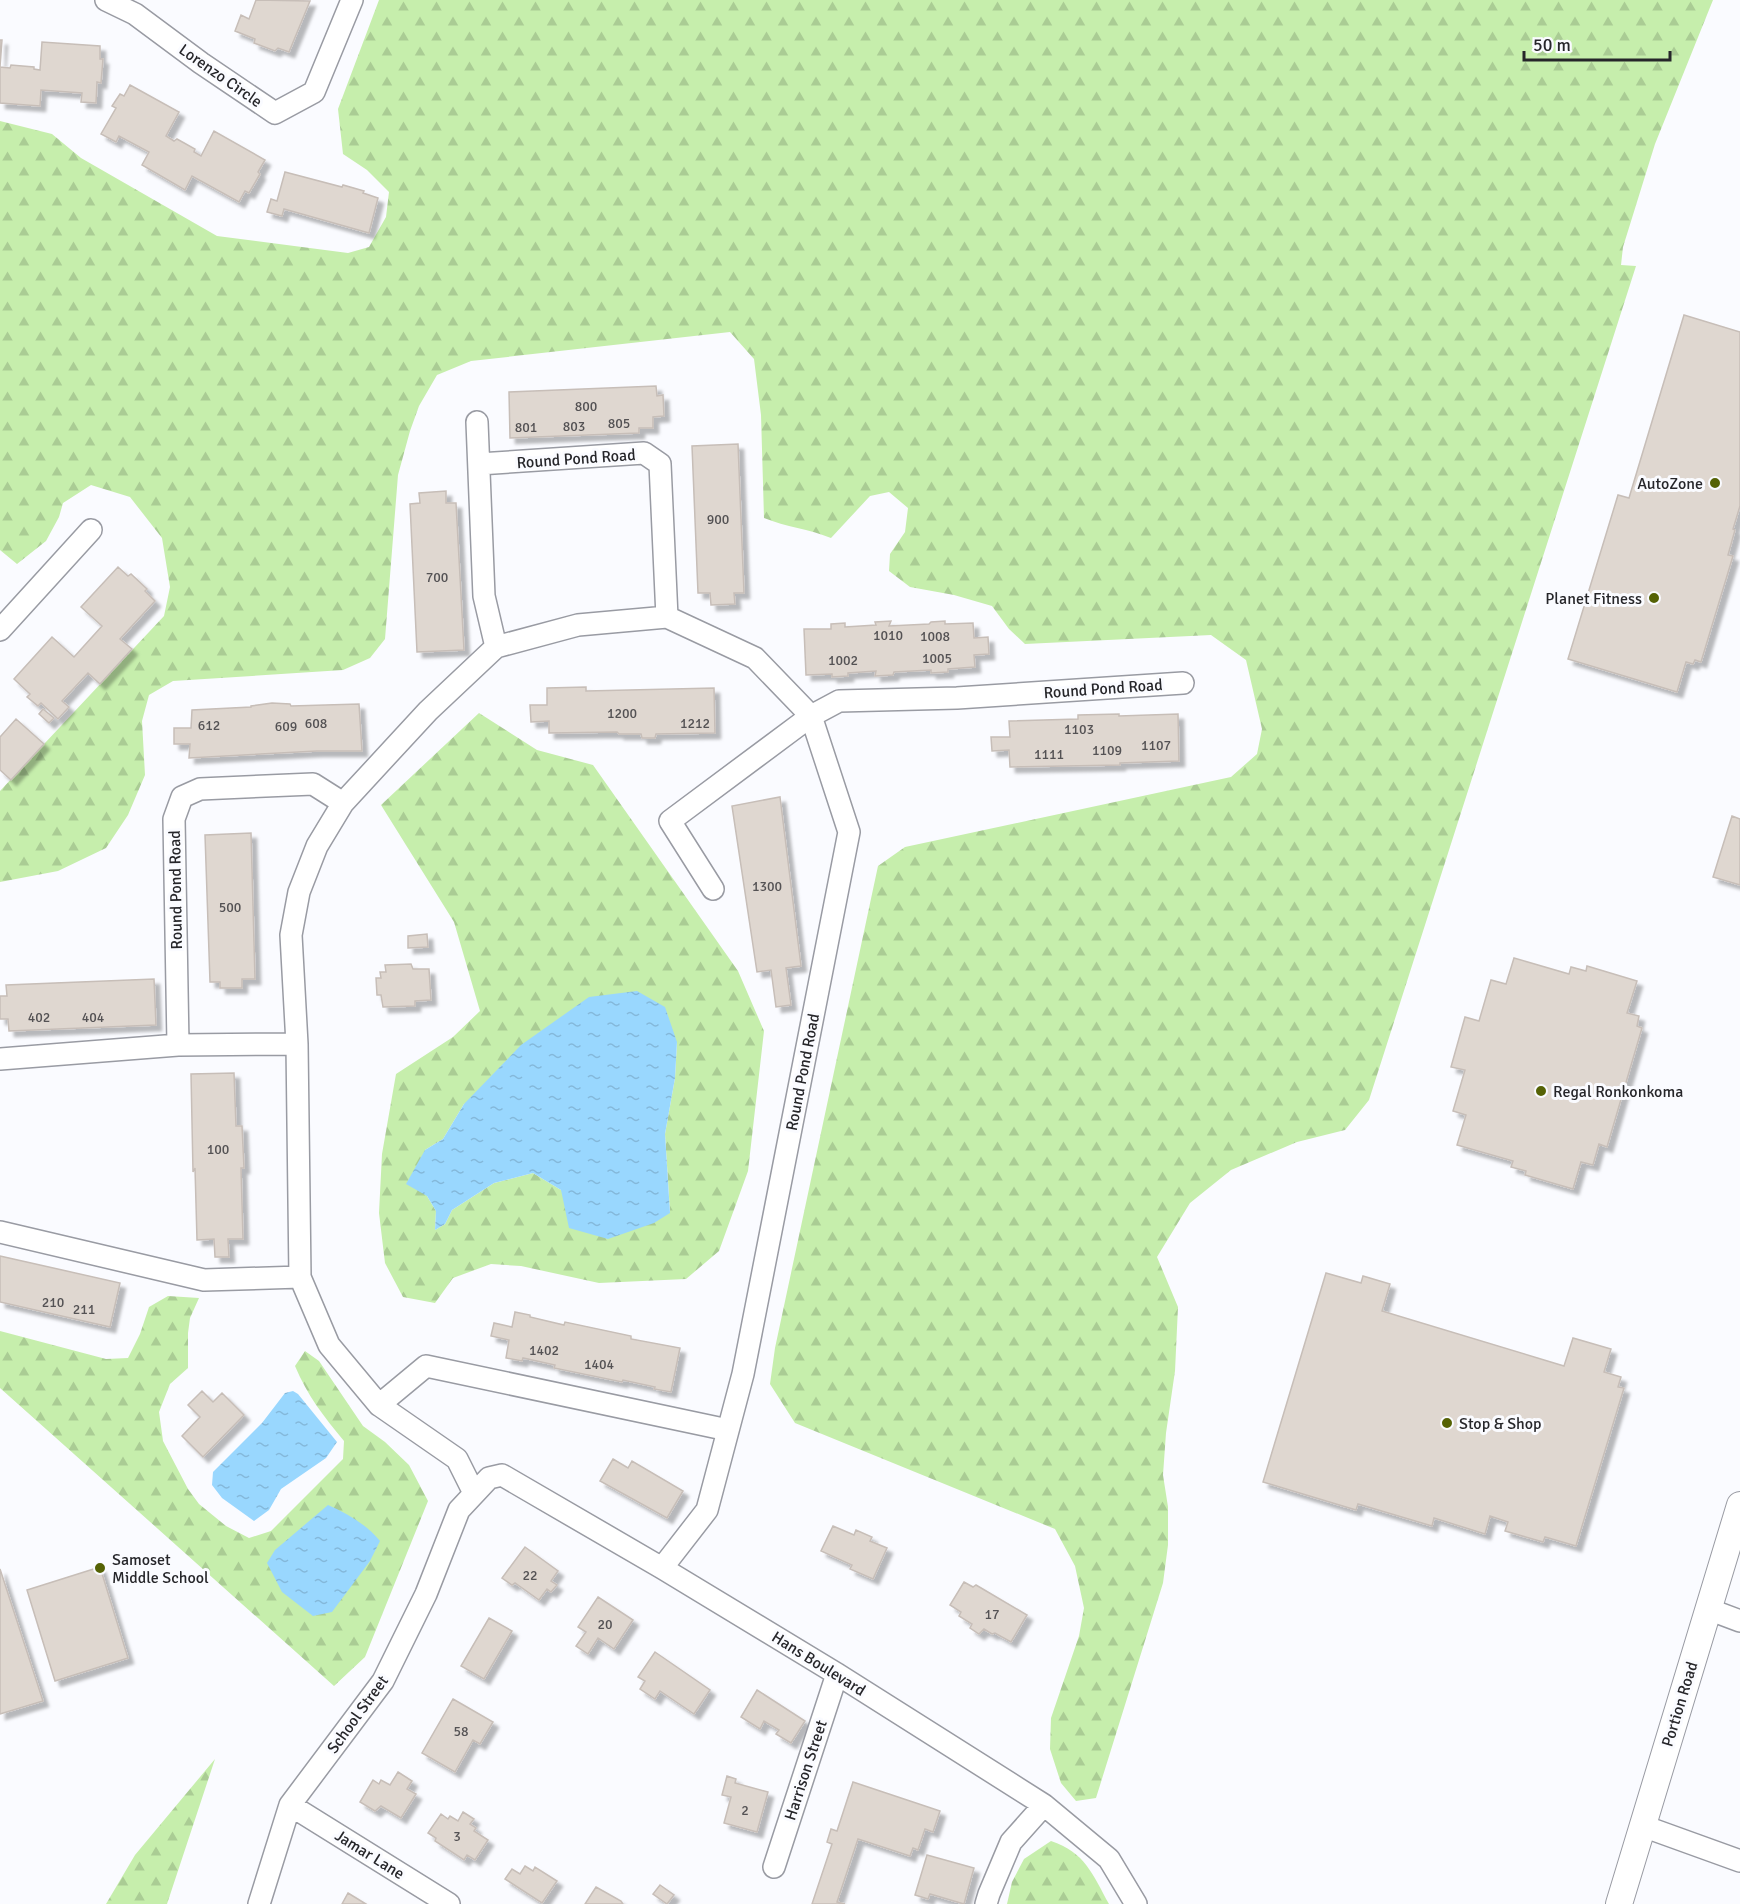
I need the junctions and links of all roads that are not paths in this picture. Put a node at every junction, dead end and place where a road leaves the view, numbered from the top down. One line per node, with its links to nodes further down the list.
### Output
1 (106, 0): 2 (street, Lorenzo Circle)
2 (352, 0)
3 (477, 422): 4 (street)
4 (479, 464): 6 (street, Round Pond Road); 8 (street)
5 (91, 530): 7 (street)
6 (667, 617): 8 (street); 10 (street, Round Pond Road)
7 (0, 630)
8 (496, 647): 11 (street)
9 (1183, 683): 10 (street, Round Pond Road)
10 (811, 716): 12 (street, Round Pond Road); 19 (street, Round Pond Road)
11 (343, 803): 13 (street); 14 (street, Round Pond Road)
12 (713, 889)
13 (297, 1044): 14 (street); 17 (street)
14 (178, 1045): 15 (street)
15 (0, 1059)
16 (0, 1232): 17 (street)
17 (300, 1277): 18 (street)
18 (379, 1405): 19 (street); 20 (street)
19 (728, 1430): 22 (street, Round Pond Road)
20 (474, 1493): 22 (street, Hans Boulevard); 26 (street, School Street)
21 (1740, 1505): 23 (main road, Portion Road)
22 (662, 1568): 25 (street, Hans Boulevard)
23 (1708, 1609): 24 (street); 28 (main road, Portion Road)
24 (1740, 1622)
25 (837, 1674): 27 (street, Hans Boulevard); 30 (street, Harrison Street)
26 (290, 1805): 31 (street, School Street); 32 (street, Jamar Lane)
27 (1044, 1805): 33 (street); 34 (street, Hans Boulevard)
28 (1643, 1826): 29 (street); 35 (main road, Portion Road)
29 (1740, 1861)
30 (774, 1867)
31 (259, 1904)
32 (449, 1904)
33 (986, 1904)
34 (1136, 1904)
35 (1619, 1904)

